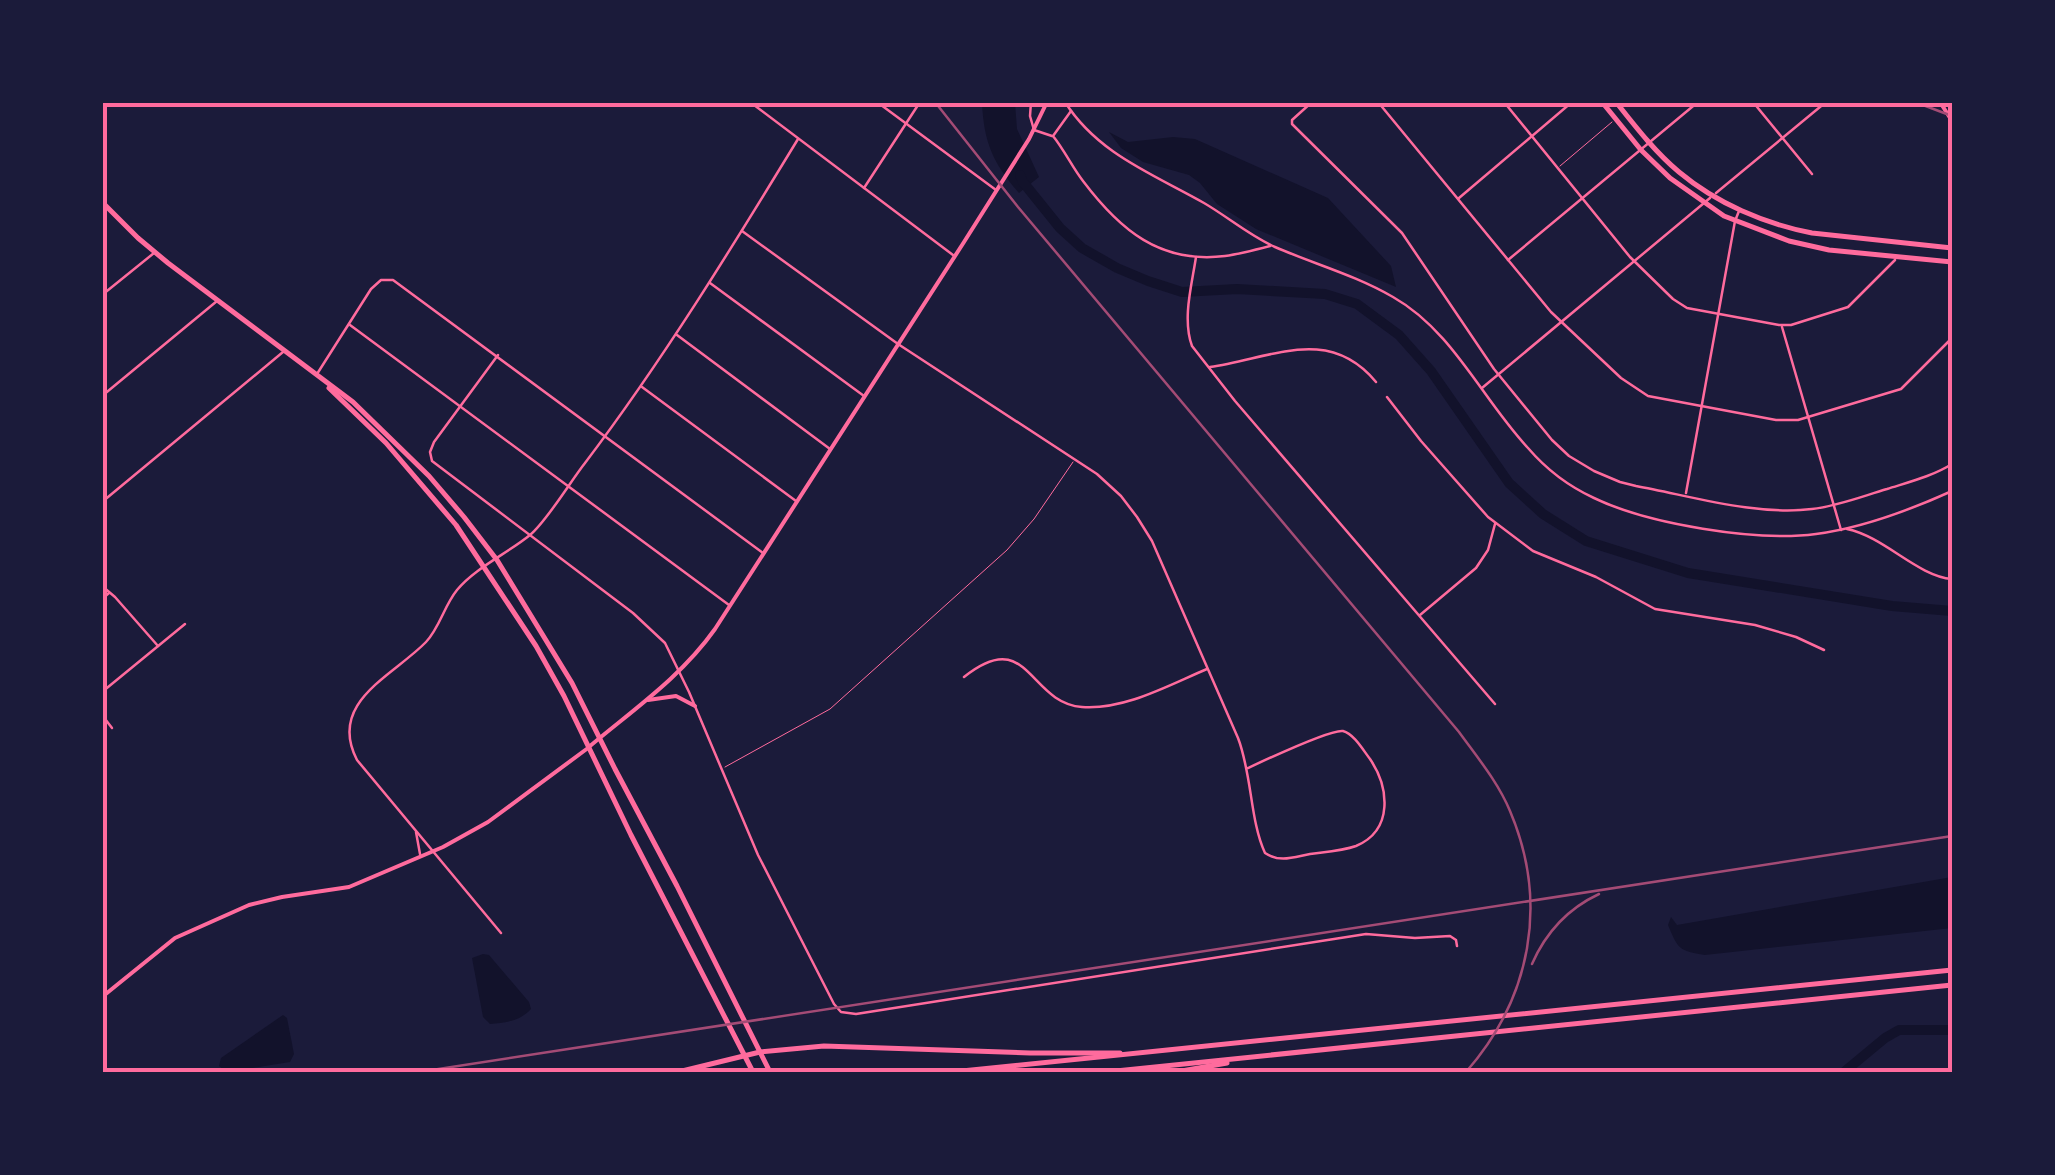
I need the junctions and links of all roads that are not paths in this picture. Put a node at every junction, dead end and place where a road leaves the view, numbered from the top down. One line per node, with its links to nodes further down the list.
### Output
1 (750, 102): 25 (street)
2 (877, 102): 20 (street)
3 (920, 102): 20 (street)
4 (1031, 102): 21 (street)
5 (1048, 102): 21 (main road)
6 (1065, 102): 17 (street)
7 (1312, 102): 62 (street)
8 (1378, 102): 33 (street)
9 (1504, 102): 23 (street)
10 (1572, 102): 23 (street)
11 (1602, 102): 19 (main road)
12 (1616, 102): 26 (main road)
13 (1698, 102): 26 (street)
14 (1752, 102): 24 (street)
15 (1826, 102): 24 (street)
16 (1942, 103): 18 (main road)
17 (1071, 111): 22 (street); 40 (street)
18 (1952, 117)
19 (1616, 119): 27 (main road); 28 (lane)
20 (906, 124): 30 (street); 31 (street)
21 (1034, 130): 22 (street); 31 (main road)
22 (1053, 136): 44 (street)
23 (1532, 137): 28 (street); 33 (street)
24 (1782, 138): 29 (street); 32 (street)
25 (798, 139): 30 (street); 39 (street)
26 (1650, 143): 27 (street); 32 (main road)
27 (1641, 150): 34 (street); 36 (main road)
28 (1557, 168): 34 (street)
29 (1812, 174)
30 (864, 188): 43 (street)
31 (996, 190): 43 (main road)
32 (1713, 196): 36 (street); 37 (main road)
33 (1457, 199): 46 (street)
34 (1582, 199): 46 (street); 47 (street)
35 (102, 202): 42 (main road)
36 (1704, 204): 38 (main road); 47 (street)
37 (1740, 210): 38 (street); 41 (main road)
38 (1735, 221): 45 (main road); 52 (street)
39 (742, 231): 49 (street); 58 (street)
40 (1272, 246): 44 (street); 66 (street)
41 (1952, 248)
42 (155, 252): 50 (street); 51 (main road)
43 (954, 256): 58 (main road)
44 (1196, 256): 61 (street)
45 (1898, 257): 48 (main road); 55 (street)
46 (1508, 260): 53 (street)
47 (1634, 261): 52 (street); 53 (street)
48 (1952, 262)
49 (709, 282): 56 (street); 68 (street)
50 (102, 296)
51 (218, 300): 59 (main road); 67 (street)
52 (1718, 314): 55 (street); 71 (street)
53 (1561, 322): 62 (street); 71 (street)
54 (349, 324): 60 (street); 63 (street); 70 (street)
55 (1782, 325): 72 (street)
56 (676, 334): 65 (street); 74 (street)
57 (1952, 338): 72 (street)
58 (898, 344): 68 (main road); 75 (street)
59 (285, 351): 63 (main road); 81 (street)
60 (498, 355): 70 (street); 73 (street)
61 (1208, 368): 64 (street); 94 (street)
62 (1498, 373): 66 (street); 79 (street)
63 (316, 376): 87 (main road); 88 (main road)
64 (1376, 382)
65 (641, 386): 73 (street); 80 (street)
66 (1480, 389): 84 (street)
67 (102, 396)
68 (864, 396): 74 (main road)
69 (1387, 396): 83 (street)
70 (461, 406): 77 (street); 85 (street)
71 (1702, 406): 72 (street); 79 (street)
72 (1808, 418): 82 (street)
73 (605, 436): 77 (street); 86 (street)
74 (830, 450): 80 (main road)
75 (1075, 459): 98 (street); 110 (lane)
76 (1952, 464): 82 (street)
77 (567, 486): 85 (street); 93 (street)
78 (1952, 492): 84 (street)
79 (1686, 495): 82 (street)
80 (797, 501): 86 (main road)
81 (102, 502)
82 (1834, 504): 84 (street)
83 (1496, 522): 94 (street); 97 (street)
84 (1843, 529): 89 (street)
85 (529, 536): 87 (street); 99 (street)
86 (764, 553): 93 (main road)
87 (496, 560): 88 (street); 107 (main road)
88 (486, 568): 108 (main road); 111 (street)
89 (1952, 579)
90 (102, 586): 91 (street)
91 (110, 592): 92 (street); 96 (street)
92 (102, 598)
93 (730, 606): 99 (main road)
94 (1418, 616): 103 (street)
95 (185, 624): 96 (street)
96 (158, 647): 101 (street)
97 (1824, 650)
98 (1208, 669): 100 (street); 109 (street)
99 (680, 672): 102 (main road); 104 (street)
100 (964, 677)
101 (102, 692)
102 (648, 700): 104 (main road); 107 (main road)
103 (1496, 704)
104 (695, 706): 110 (street)
105 (102, 715): 106 (street)
106 (112, 728)
107 (600, 738): 108 (main road); 119 (main road)
108 (588, 748): 112 (main road); 121 (main road)
109 (1248, 768): 109 (street)
110 (721, 770): 115 (street)
111 (416, 831): 112 (street); 113 (street)
112 (434, 852): 113 (main road); 114 (street)
113 (420, 857): 118 (main road)
114 (501, 933)
115 (1457, 946)
116 (1952, 970): 120 (main road)
117 (1952, 985): 122 (main road)
118 (103, 996)
119 (760, 1052): 120 (main road); 121 (main road); 125 (main road)
120 (1133, 1054): 126 (main road)
121 (744, 1056): 123 (main road); 124 (main road)
122 (1254, 1057): 127 (main road); 128 (main road)
123 (678, 1072)
124 (752, 1072)
125 (770, 1072)
126 (952, 1072)
127 (1106, 1072)
128 (1176, 1072)

